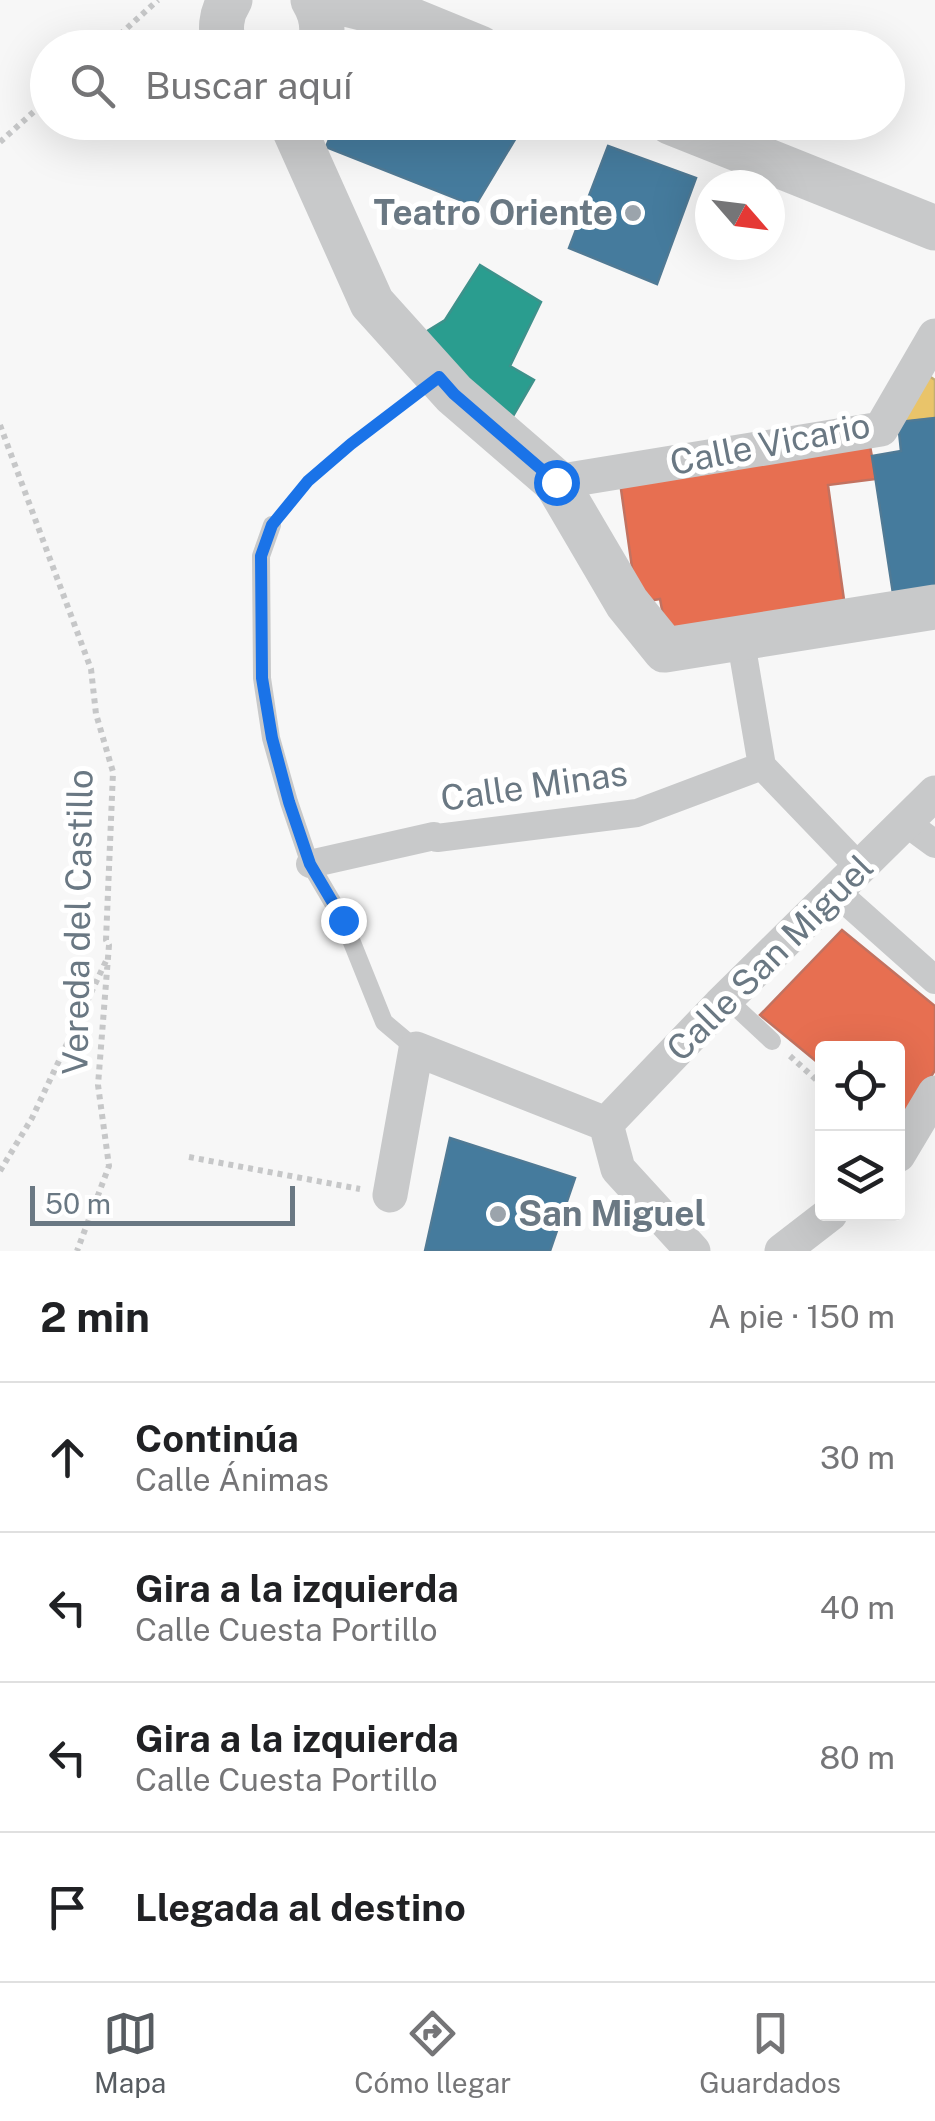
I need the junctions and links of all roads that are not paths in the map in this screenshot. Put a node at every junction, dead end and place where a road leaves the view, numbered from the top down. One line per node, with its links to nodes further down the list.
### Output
1 (230, 0): 5 (street)
2 (313, 0): 6 (street)
3 (329, 0): 4 (street)
4 (418, 11): 7 (street)
5 (221, 30)
6 (321, 30)
7 (450, 30)
8 (299, 140): 12 (street)
9 (715, 140): 10 (street)
10 (935, 228)
11 (935, 336): 12 (street, Calle Vicario)
12 (556, 482): 15 (street)
13 (272, 525): 20 (lane)
14 (935, 607): 15 (street)
15 (740, 636): 16 (street)
16 (762, 766): 20 (street, Calle Minas); 21 (street)
17 (935, 793): 18 (street, Calle San Miguel)
18 (905, 822): 19 (street); 21 (street, Calle San Miguel)
19 (935, 844)
20 (310, 864): 25 (lane)
21 (847, 879): 22 (street); 23 (street, Calle San Miguel)
22 (935, 980)
23 (727, 998): 24 (lane); 27 (street, Calle San Miguel)
24 (772, 1041)
25 (416, 1048): 27 (street); 29 (street)
26 (935, 1093): 28 (street)
27 (606, 1124): 31 (street)
28 (905, 1141)
29 (390, 1195)
30 (821, 1221): 32 (street)
31 (693, 1251)
32 (782, 1251)

